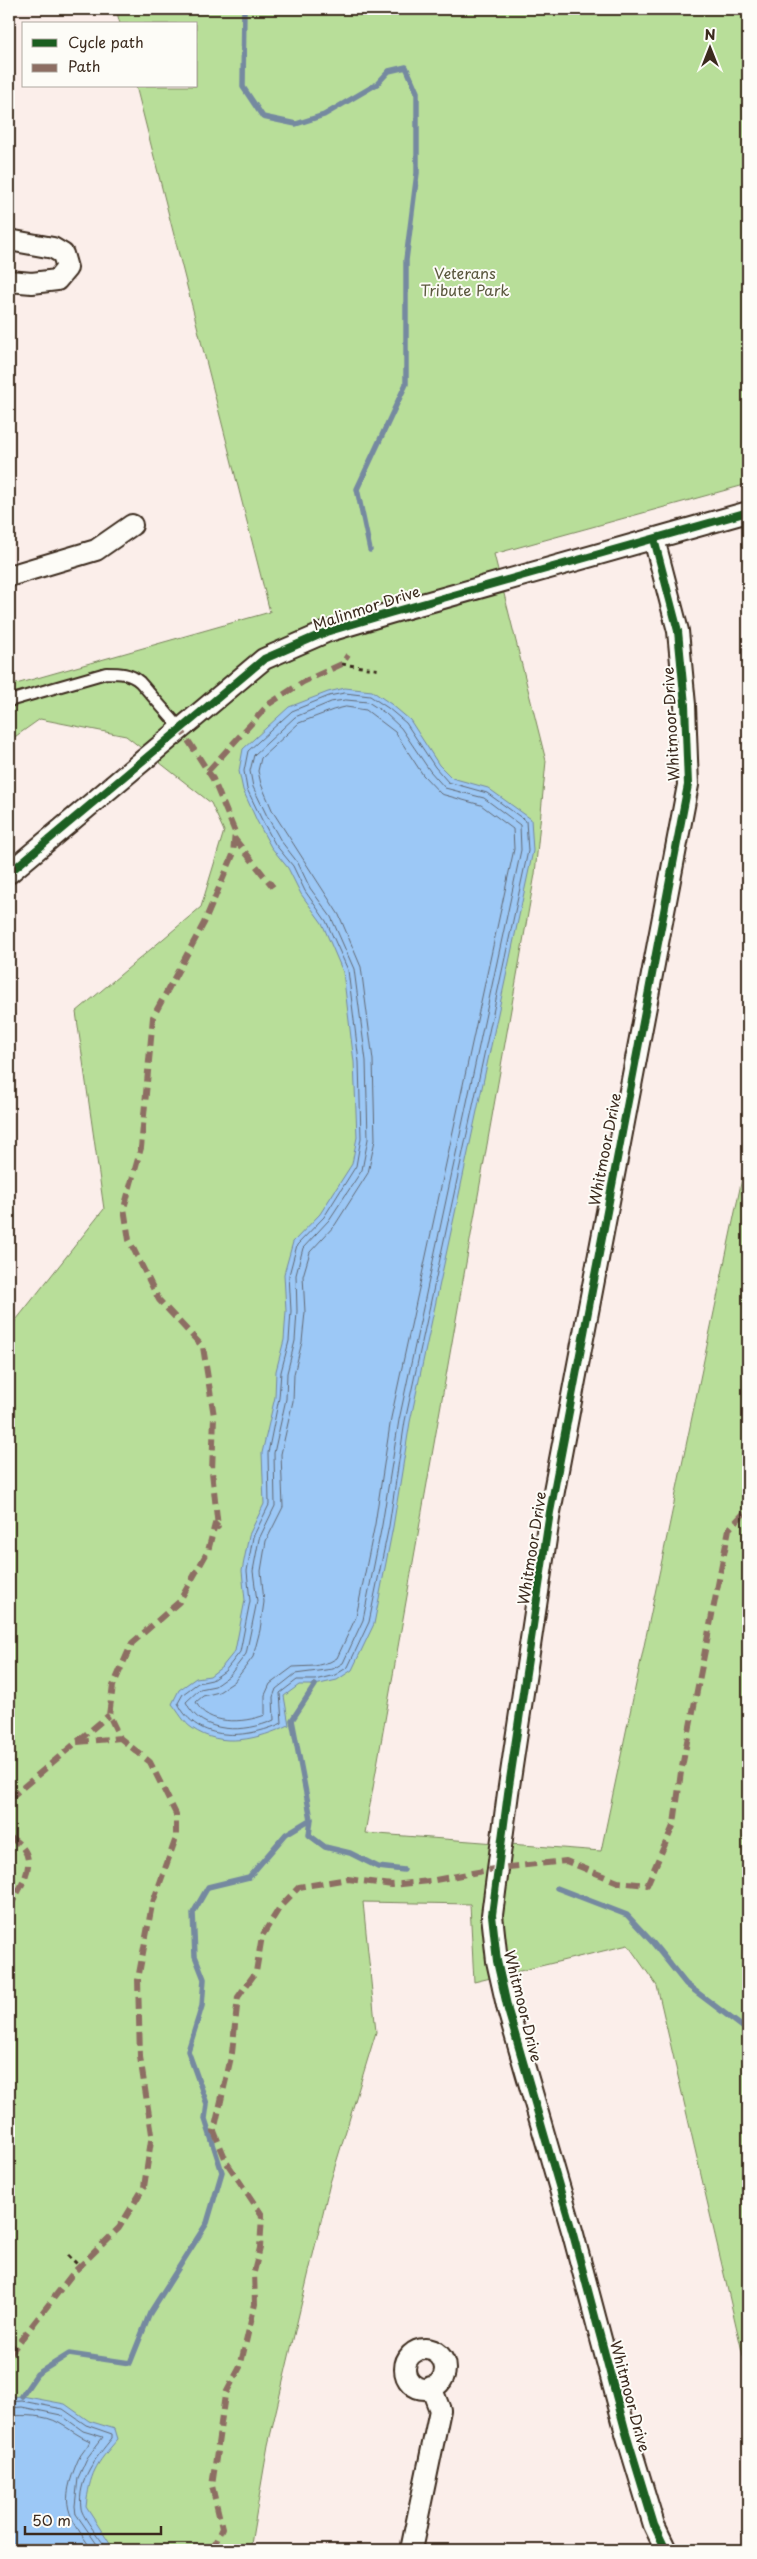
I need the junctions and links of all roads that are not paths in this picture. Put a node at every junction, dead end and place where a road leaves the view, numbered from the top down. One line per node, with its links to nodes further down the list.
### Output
1 (9, 240): 2 (street)
2 (9, 281)
3 (748, 512): 5 (street, Malinmor Drive)
4 (132, 525): 6 (street)
5 (654, 539): 8 (street, Malinmor Drive); 12 (street, Whitmoor Drive)
6 (9, 576)
7 (9, 701): 8 (lane)
8 (180, 728): 9 (street, Malinmor Drive)
9 (9, 873)
10 (431, 2387): 11 (street)
11 (411, 2550)
12 (666, 2550)

